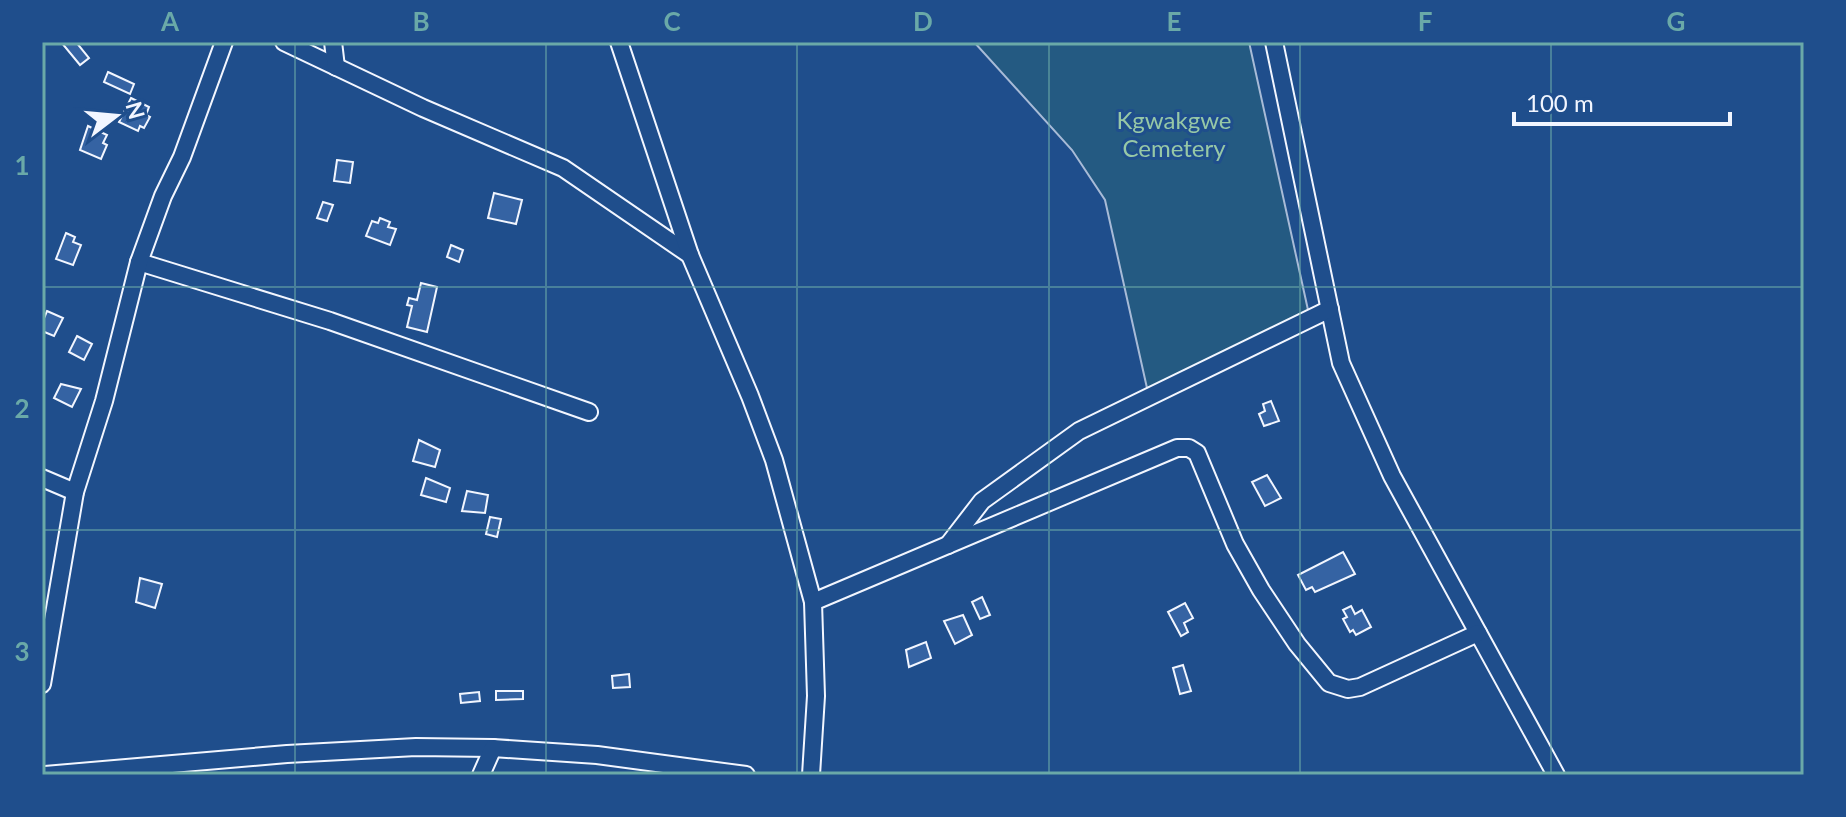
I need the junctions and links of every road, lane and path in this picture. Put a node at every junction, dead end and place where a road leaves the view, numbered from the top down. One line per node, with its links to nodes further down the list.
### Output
1 (224, 42): 8 (street)
2 (284, 42): 6 (street)
3 (333, 42): 6 (street)
4 (619, 42): 7 (street)
5 (1274, 42): 9 (street)
6 (336, 67): 7 (street)
7 (690, 255): 14 (street)
8 (139, 262): 10 (street); 12 (street)
9 (1330, 309): 13 (street); 15 (street)
10 (589, 412)
11 (42, 478): 12 (street)
12 (75, 492): 16 (street)
13 (948, 547): 14 (street); 15 (street)
14 (813, 602): 22 (street)
15 (1478, 633): 23 (street)
16 (42, 684)
17 (493, 748): 18 (street); 20 (street); 21 (street)
18 (152, 770): 19 (street)
19 (45, 775)
20 (481, 775)
21 (746, 775)
22 (811, 775)
23 (1556, 775)

